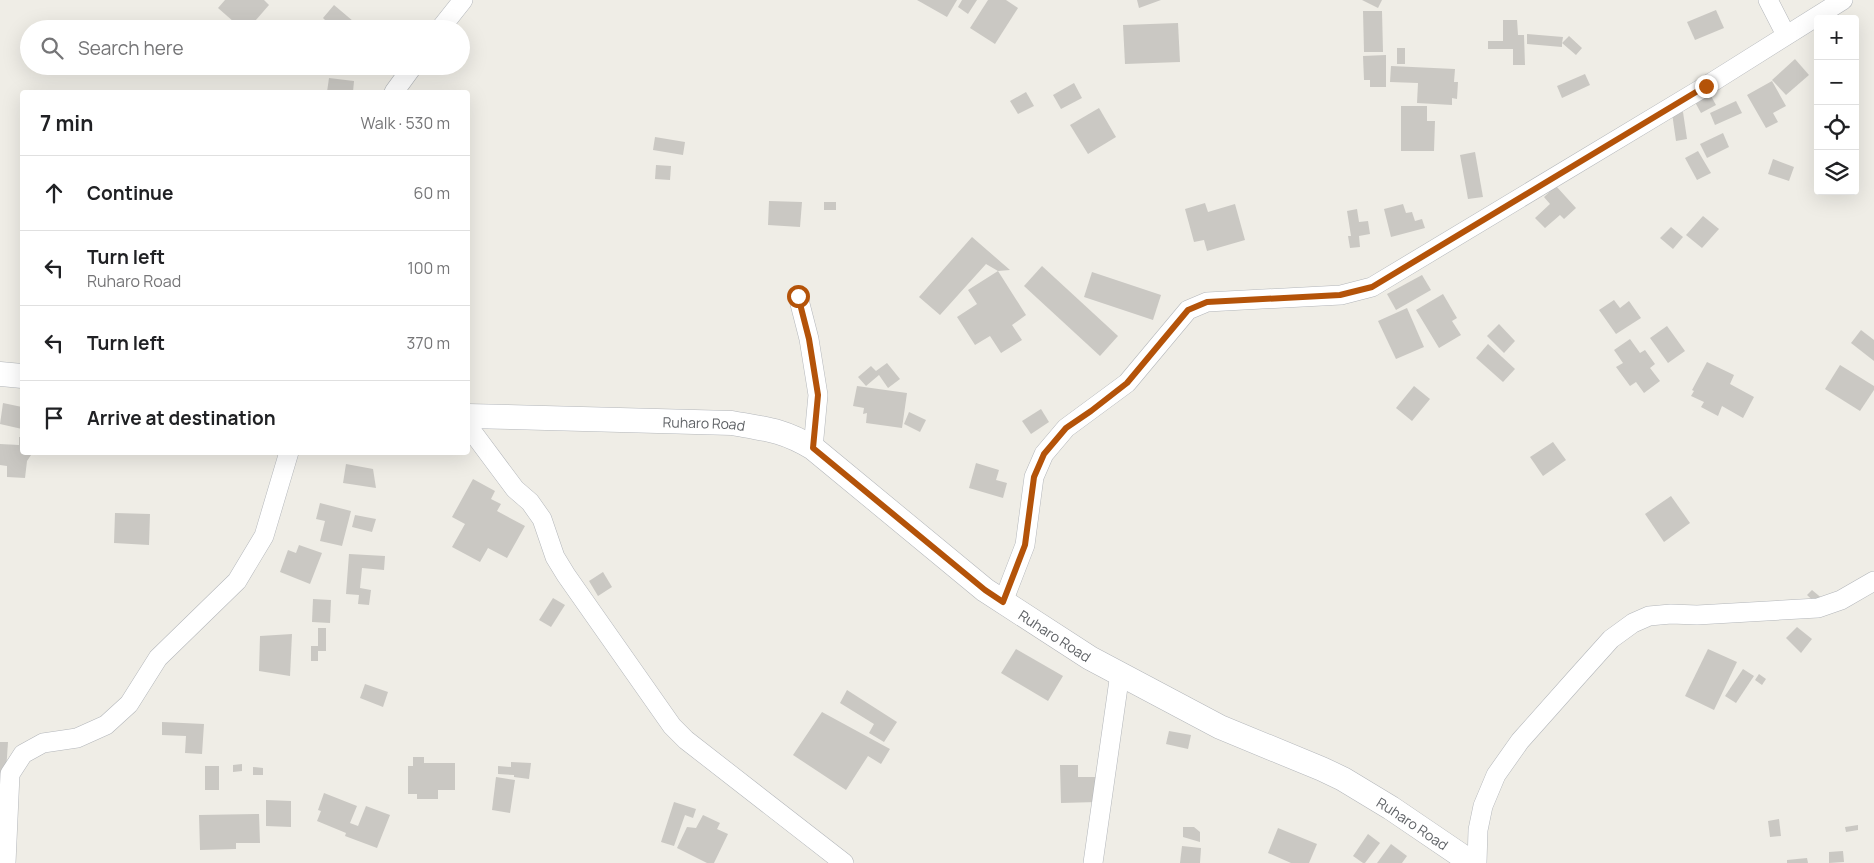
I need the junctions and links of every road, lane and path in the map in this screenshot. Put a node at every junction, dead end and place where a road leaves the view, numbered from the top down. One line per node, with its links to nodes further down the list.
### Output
1 (463, 0): 4 (street)
2 (1768, 0): 5 (street)
3 (1843, 0): 5 (street)
4 (447, 20)
5 (1786, 35): 16 (street)
6 (406, 75): 7 (street)
7 (395, 90)
8 (798, 296): 13 (street)
9 (0, 374): 10 (street)
10 (20, 376)
11 (470, 416): 13 (street, Ruharo Road)
12 (470, 429): 19 (street)
13 (813, 448): 16 (street, Ruharo Road)
14 (288, 455): 18 (street)
15 (1874, 580): 22 (street)
16 (1003, 602): 17 (street, Ruharo Road)
17 (1120, 672): 20 (street); 21 (street, Ruharo Road)
18 (6, 863)
19 (844, 863)
20 (1093, 863)
21 (1472, 863)
22 (1477, 863)

